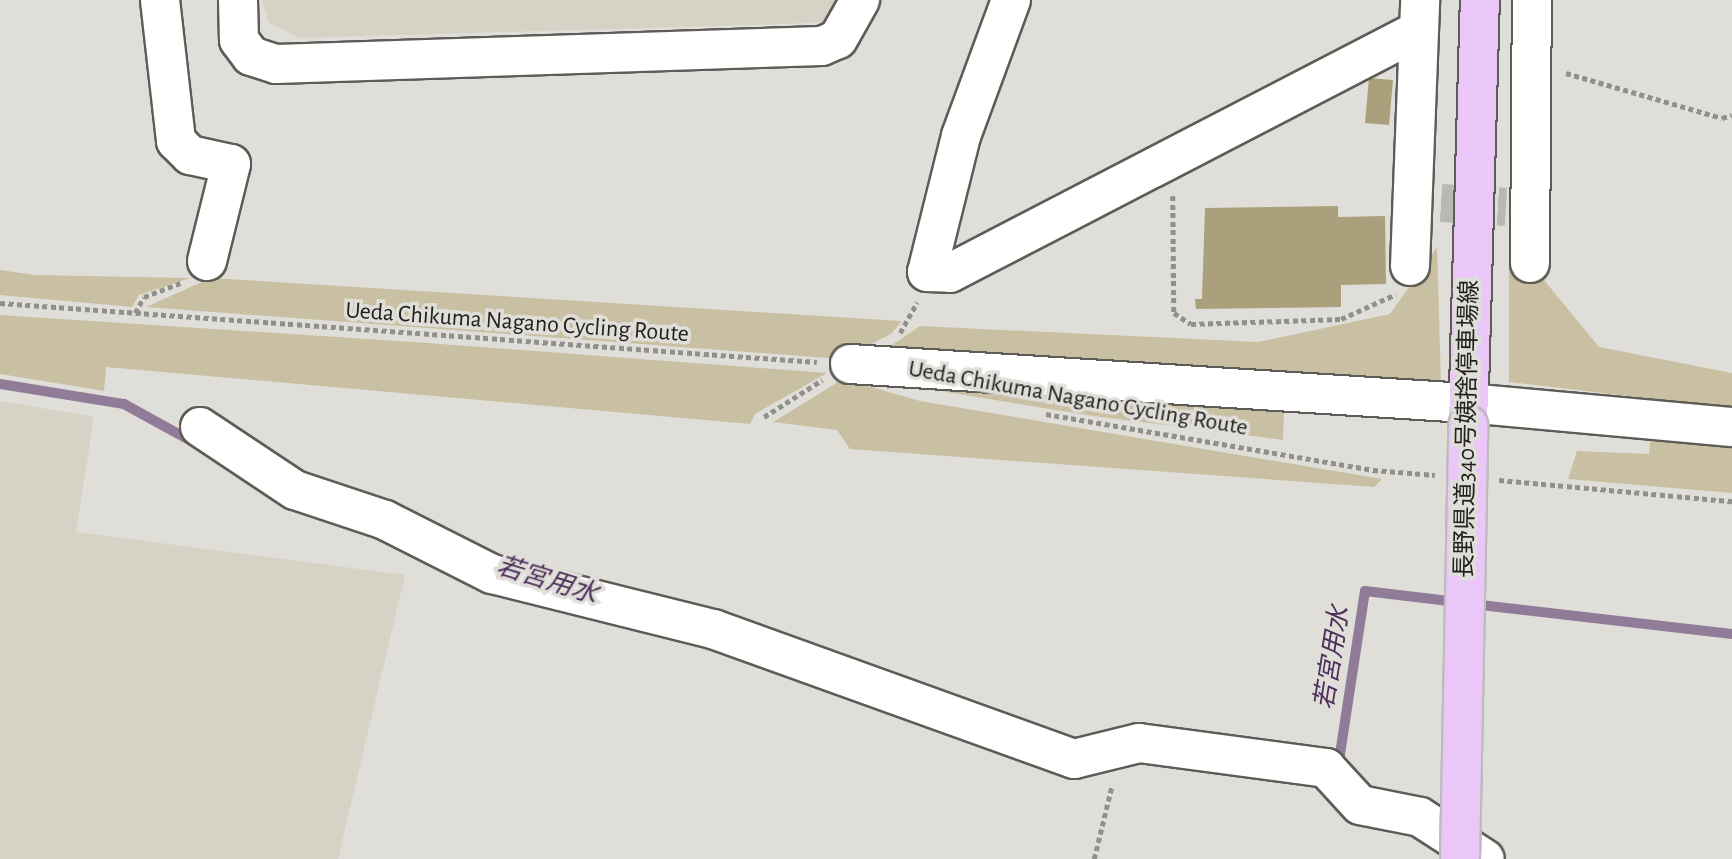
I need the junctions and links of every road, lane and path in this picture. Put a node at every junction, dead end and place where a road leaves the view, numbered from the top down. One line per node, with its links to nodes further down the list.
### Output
1 (160, 0): 11 (street)
2 (238, 0): 3 (street)
3 (860, 0)
4 (1011, 0): 7 (street)
5 (1480, 0): 18 (main road, 長野県道340号姨捨停車場線)
6 (1532, 0): 8 (street)
7 (1418, 16): 13 (street)
8 (1530, 58): 9 (path); 12 (street)
9 (1732, 115)
10 (1173, 195): 13 (path)
11 (207, 261): 15 (path)
12 (1531, 263)
13 (1410, 266)
14 (0, 303): 15 (path, Ueda Chikuma Nagano Cycling Route)
15 (135, 313): 16 (path, Ueda Chikuma Nagano Cycling Route)
16 (850, 364): 18 (street); 19 (path)
17 (1030, 411): 22 (path, Ueda Chikuma Nagano Cycling Route)
18 (1467, 414): 21 (street); 27 (main road, 長野県道340号姨捨停車場線, bridge)
19 (764, 417)
20 (201, 427): 25 (street)
21 (1732, 427)
22 (1452, 476)
23 (1491, 479): 24 (path)
24 (1732, 501)
25 (1124, 748): 26 (path); 28 (street)
26 (1094, 859)
27 (1460, 859)
28 (1485, 859)

